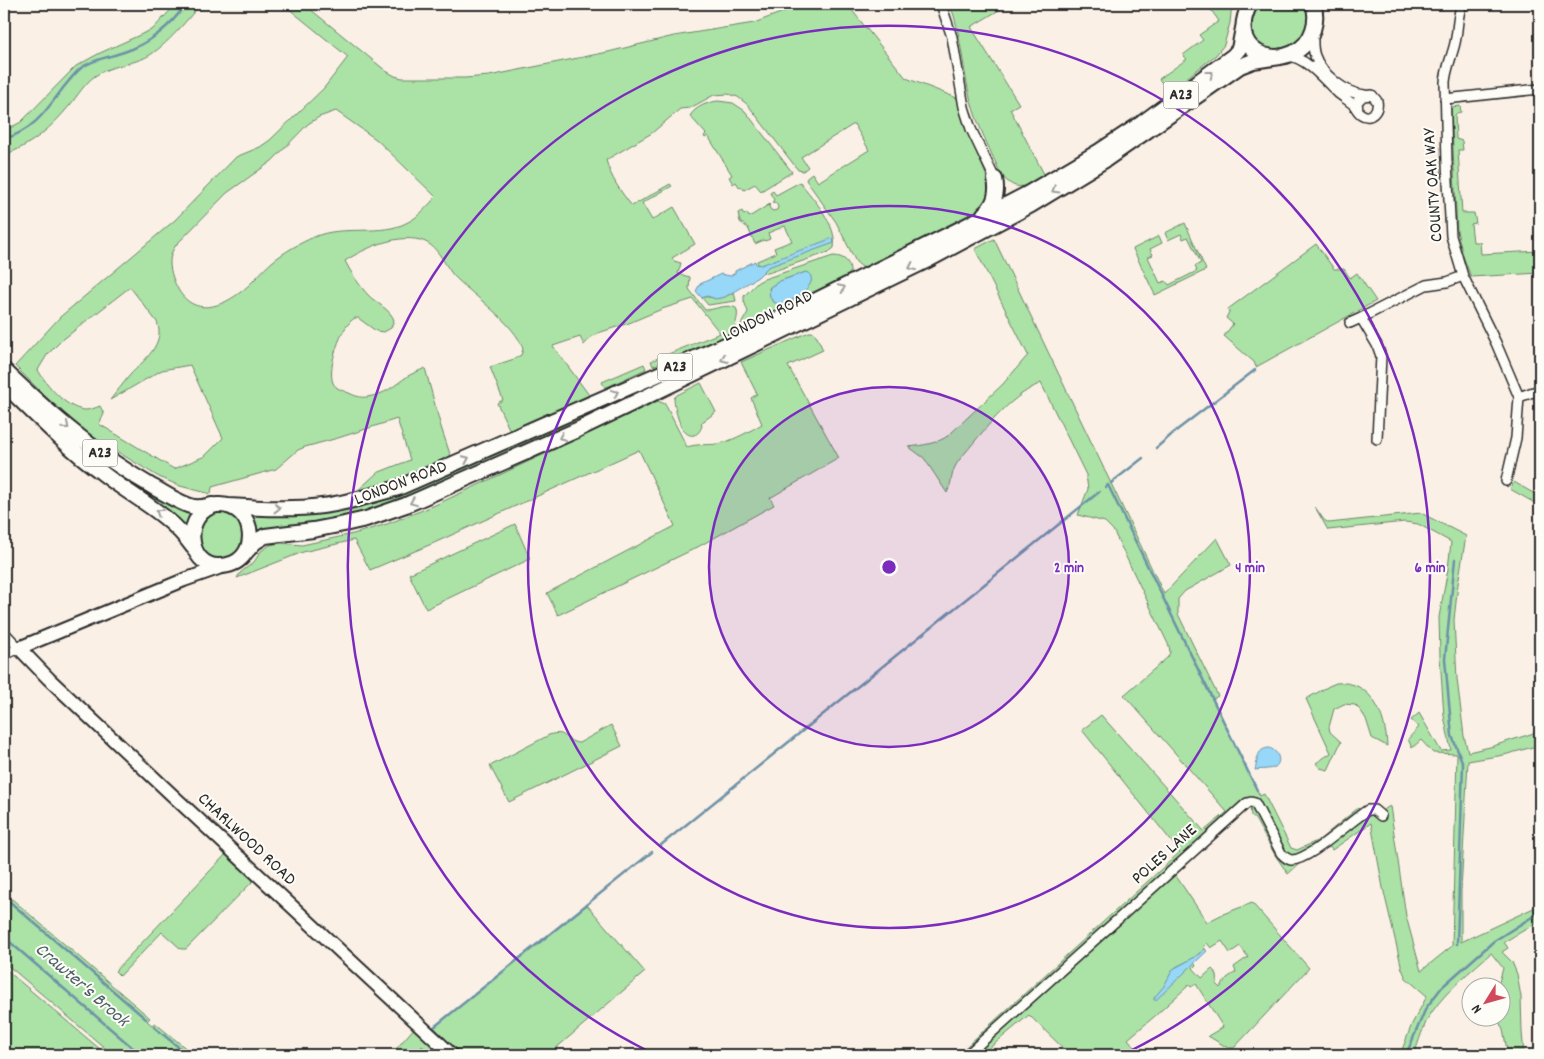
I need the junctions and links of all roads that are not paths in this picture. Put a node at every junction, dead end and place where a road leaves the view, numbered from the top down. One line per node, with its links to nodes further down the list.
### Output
1 (941, 4): 12 (street)
2 (1313, 4): 6 (main road)
3 (1324, 4): 6 (main road)
4 (1460, 7): 10 (street, COUNTY OAK WAY)
5 (1247, 12): 7 (main road); 13 (main road, LONDON ROAD / A23, one-way to 5)
6 (1314, 28): 7 (main road, LONDON ROAD); 9 (street)
7 (1280, 57): 11 (street); 27 (main road, LONDON ROAD / A23, one-way to 27)
8 (1540, 89): 10 (street)
9 (1365, 95): 11 (street); 11 (street)
10 (1445, 99): 15 (street, COUNTY OAK WAY)
11 (1358, 110)
12 (995, 179): 13 (main road); 14 (main road)
13 (1027, 194): 14 (main road, LONDON ROAD / A23)
14 (962, 228): 25 (main road, LONDON ROAD / A23, one-way to 14)
15 (1463, 276): 16 (street); 21 (street, COUNTY OAK WAY)
16 (1361, 318): 17 (street); 22 (street)
17 (1350, 323)
18 (4, 370): 24 (main road, A23, one-way to 24)
19 (4, 384): 26 (main road, A23, one-way to 19)
20 (1540, 392): 21 (street)
21 (1519, 397): 23 (street, COUNTY OAK WAY)
22 (1377, 439)
23 (1507, 477)
24 (213, 505): 25 (main road); 26 (main road)
25 (228, 506): 27 (main road)
26 (194, 548): 28 (main road); 29 (street)
27 (246, 552): 28 (main road)
28 (224, 566): 29 (street)
29 (184, 580): 31 (street)
30 (4, 632): 31 (street)
31 (19, 648): 32 (street); 34 (street, CHARLWOOD ROAD)
32 (4, 655)
33 (1381, 816): 35 (street, POLES LANE)
34 (452, 1055)
35 (967, 1055)

